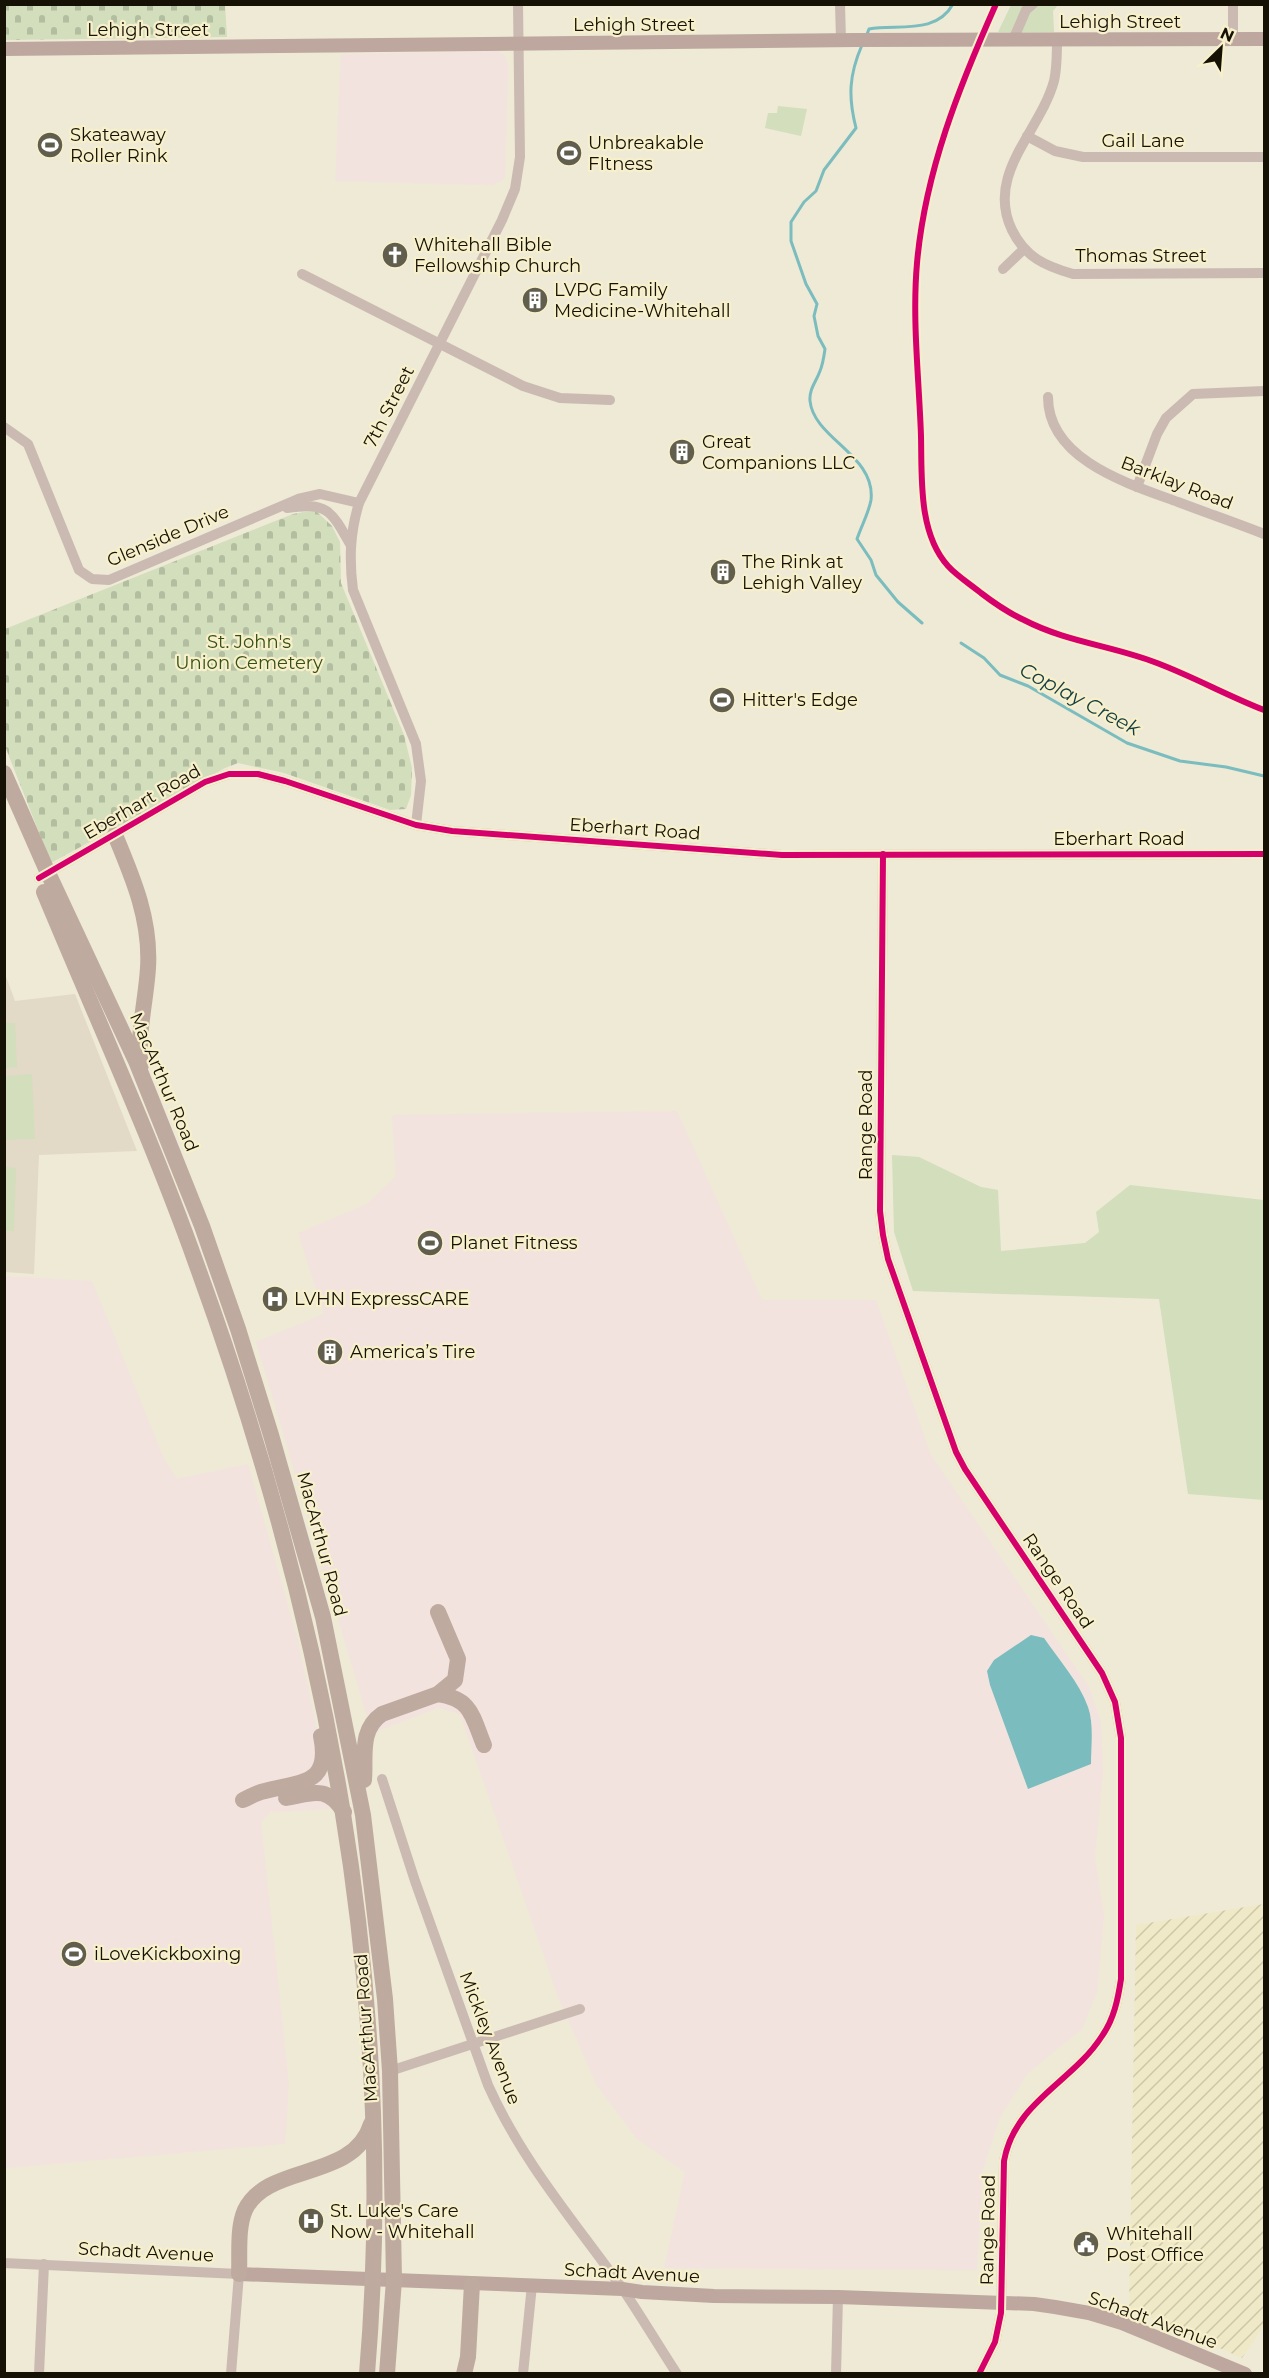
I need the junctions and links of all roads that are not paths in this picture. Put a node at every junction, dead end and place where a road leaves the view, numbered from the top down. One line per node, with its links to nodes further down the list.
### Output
1 (518, 4): 10 (street, 7th Street)
2 (840, 4): 6 (street)
3 (1033, 4): 7 (street)
4 (1233, 4): 9 (street)
5 (1264, 39): 9 (main road, Lehigh Street)
6 (841, 40): 7 (main road, Lehigh Street); 10 (main road, Lehigh Street)
7 (1013, 40): 8 (main road, Lehigh Street)
8 (1057, 40): 9 (main road, Lehigh Street); 12 (street)
9 (1233, 40)
10 (518, 44): 11 (main road, Lehigh Street); 18 (street, 7th Street)
11 (4, 49)
12 (1026, 136): 13 (street, Gail Lane); 14 (street)
13 (1264, 157)
14 (1024, 249): 15 (street); 16 (street, Thomas Street)
15 (1003, 269)
16 (1264, 273)
17 (302, 274): 18 (street)
18 (440, 345): 21 (street); 24 (street, 7th Street)
19 (1264, 391): 23 (street)
20 (1048, 396): 23 (street, Barklay Road)
21 (610, 400)
22 (4, 428): 25 (street, Glenside Drive)
23 (1137, 487): 26 (street, Barklay Road)
24 (359, 503): 25 (street, Glenside Drive); 27 (street, 7th Street)
25 (281, 507): 27 (street)
26 (1264, 534)
27 (350, 544): 30 (street, 7th Street)
28 (4, 773): 34 (highway, MacArthur Road)
29 (4, 800): 34 (highway, MacArthur Road)
30 (416, 825): 31 (street, Eberhart Road); 32 (street, Eberhart Road)
31 (115, 835): 34 (street, Eberhart Road); 35 (highway)
32 (883, 854): 33 (street, Eberhart Road); 56 (street, Range Road)
33 (1264, 854)
34 (43, 875): 35 (highway, MacArthur Road); 37 (highway, MacArthur Road)
35 (148, 1092): 41 (highway, MacArthur Road)
36 (438, 1612): 38 (highway)
37 (321, 1692): 42 (highway, MacArthur Road); 42 (highway)
38 (438, 1694): 39 (highway); 41 (highway)
39 (484, 1744)
40 (382, 1779): 44 (street, Mickley Avenue)
41 (360, 1796): 45 (highway, MacArthur Road)
42 (344, 1812): 46 (highway, MacArthur Road)
43 (580, 2009): 44 (street)
44 (473, 2043): 45 (street); 54 (street, Mickley Avenue)
45 (390, 2071): 51 (highway, MacArthur Road)
46 (374, 2114): 49 (highway); 50 (highway, MacArthur Road)
47 (4, 2263): 48 (street, Schadt Avenue)
48 (44, 2264): 49 (street, Schadt Avenue); 57 (street)
49 (239, 2274): 50 (main road, Schadt Avenue); 58 (street)
50 (374, 2280): 51 (main road, Schadt Avenue); 59 (highway, MacArthur Road)
51 (394, 2280): 52 (main road, Schadt Avenue); 60 (highway, MacArthur Road)
52 (472, 2284): 53 (main road, Schadt Avenue); 61 (highway)
53 (532, 2286): 54 (main road, Schadt Avenue); 62 (street)
54 (622, 2289): 55 (main road, Schadt Avenue); 63 (street, Mickley Avenue)
55 (838, 2297): 56 (main road, Schadt Avenue); 64 (street)
56 (1001, 2303): 65 (street, Range Road); 66 (main road, Schadt Avenue)
57 (39, 2373)
58 (231, 2373)
59 (367, 2373)
60 (387, 2373)
61 (464, 2373)
62 (523, 2373)
63 (677, 2373)
64 (836, 2373)
65 (979, 2373)
66 (1245, 2373)

